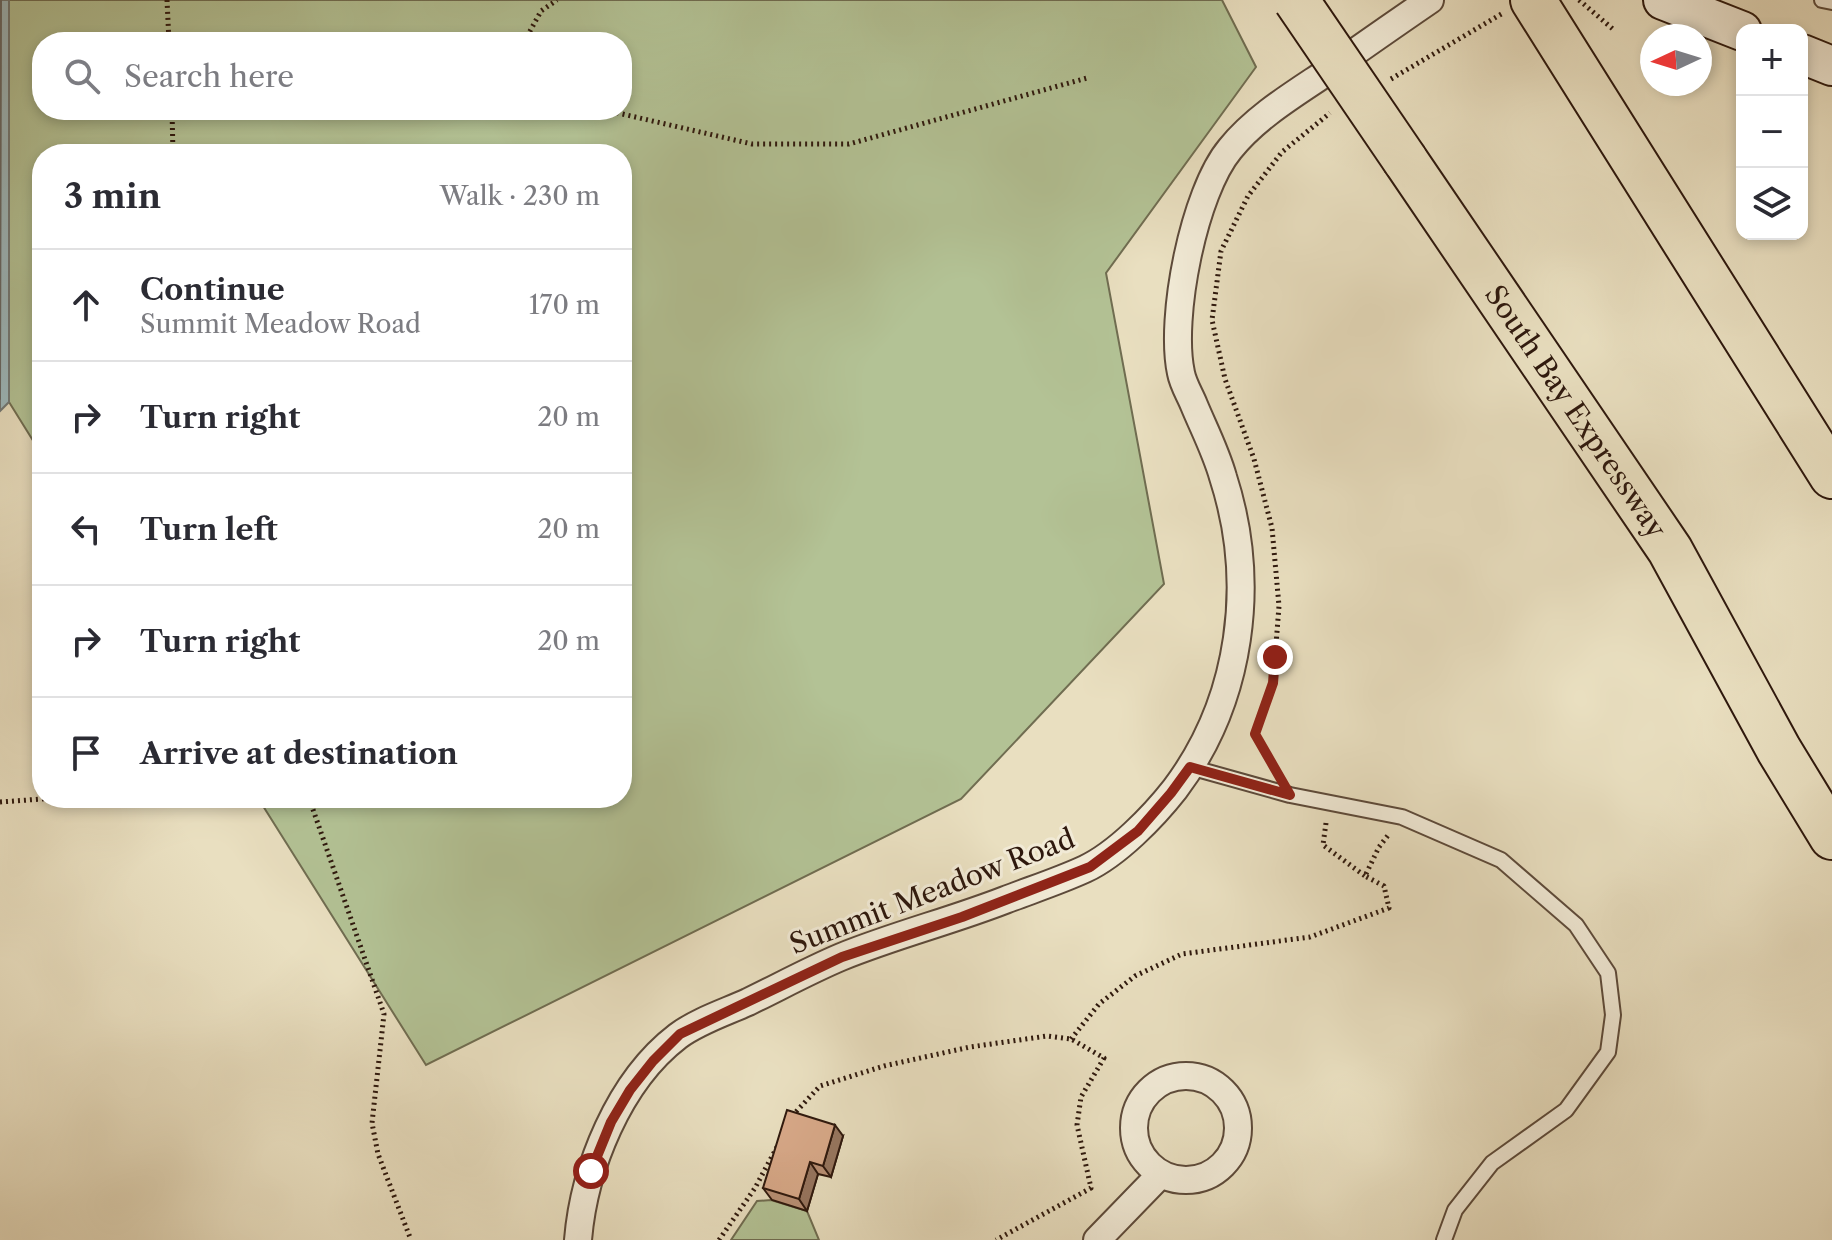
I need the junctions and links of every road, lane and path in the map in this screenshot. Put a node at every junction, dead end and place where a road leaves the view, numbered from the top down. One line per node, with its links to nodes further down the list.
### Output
1 (167, 0): 12 (path)
2 (557, 0): 13 (path)
3 (1296, 0): 29 (highway, South Bay Expressway, bridge)
4 (1430, 0): 23 (street, Summit Meadow Road)
5 (1579, 0): 11 (path)
6 (1663, 0): 10 (street)
7 (1822, 0): 8 (lane)
8 (1832, 2)
9 (1522, 4): 17 (path); 22 (highway)
10 (1736, 29)
11 (1614, 30)
12 (169, 32)
13 (529, 32)
14 (1808, 56): 15 (street)
15 (1832, 66)
16 (1087, 78): 19 (path)
17 (1384, 83)
18 (1343, 105): 24 (path)
19 (632, 116)
20 (172, 120): 21 (path)
21 (173, 144)
22 (1832, 476)
23 (1190, 767): 24 (lane); 36 (street, Summit Meadow Road)
24 (1290, 795): 28 (lane); 30 (path)
25 (32, 800): 26 (path)
26 (0, 802)
27 (312, 808): 35 (path)
28 (1402, 817): 30 (path); 40 (lane)
29 (1832, 837)
30 (1365, 876): 31 (path)
31 (1071, 1039): 32 (path); 38 (path)
32 (789, 1123)
33 (782, 1136): 37 (path)
34 (1160, 1175): 34 (street); 39 (street)
35 (411, 1240)
36 (578, 1240)
37 (719, 1240)
38 (996, 1240)
39 (1097, 1240)
40 (1444, 1240)

